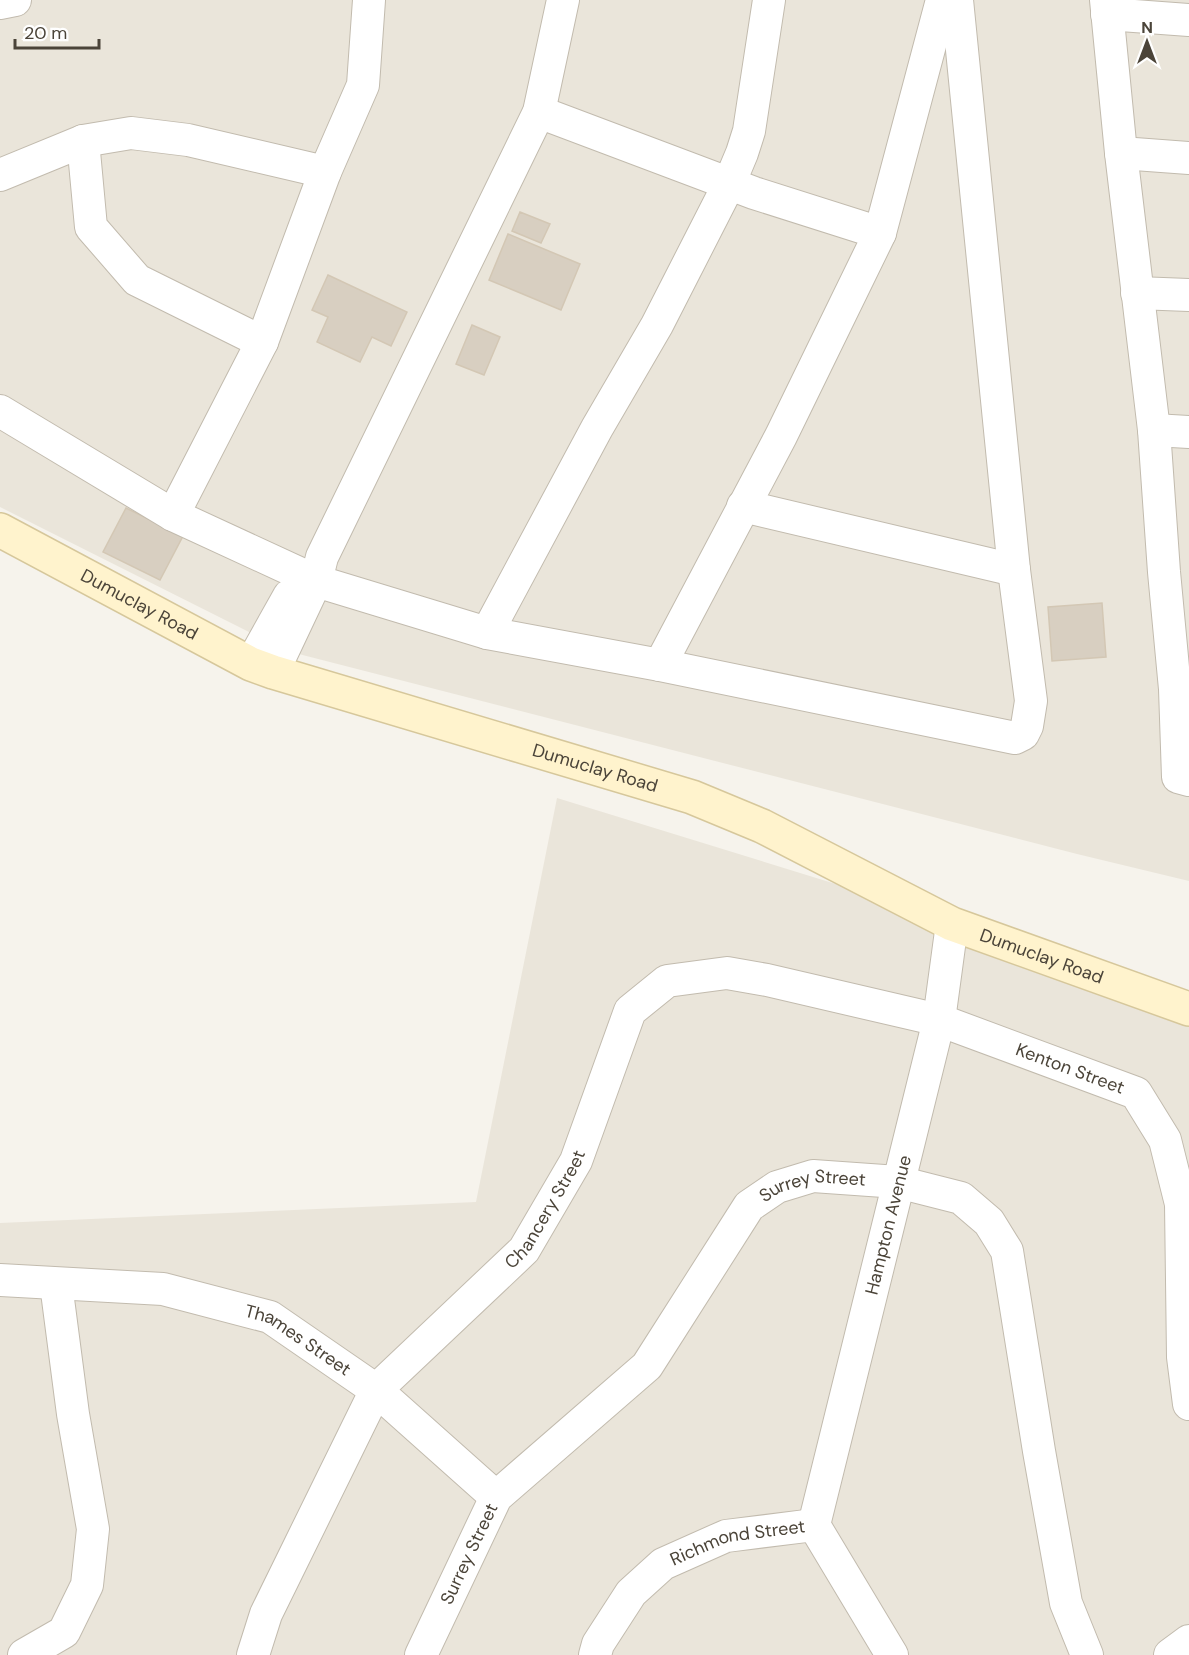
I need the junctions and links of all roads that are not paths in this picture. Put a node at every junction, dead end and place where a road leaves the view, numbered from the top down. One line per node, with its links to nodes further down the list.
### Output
1 (15, 0): 7 (street)
2 (369, 0): 14 (street)
3 (563, 0): 10 (street)
4 (769, 0): 16 (street)
5 (942, 0): 17 (street)
6 (957, 0): 27 (street)
7 (0, 3)
8 (1107, 7): 9 (street); 12 (street)
9 (1189, 20)
10 (539, 112): 16 (street); 28 (street)
11 (83, 141): 14 (street); 15 (street); 20 (street)
12 (1121, 153): 13 (street); 18 (street)
13 (1189, 158)
14 (325, 172): 20 (street)
15 (0, 175)
16 (729, 184): 17 (street); 30 (street)
17 (880, 233): 24 (street)
18 (1137, 293): 19 (street); 22 (street)
19 (1189, 295)
20 (262, 342): 25 (street)
21 (0, 411): 25 (street)
22 (1154, 430): 23 (street); 29 (street)
23 (1189, 432)
24 (743, 506): 27 (street); 31 (street)
25 (173, 515): 28 (street)
26 (0, 530): 32 (street, Dumuclay Road)
27 (1014, 570): 31 (street)
28 (313, 571): 30 (street); 32 (street)
29 (1176, 573): 33 (street)
30 (487, 633): 31 (street)
31 (660, 665)
32 (262, 668): 35 (street, Dumuclay Road)
33 (1182, 690): 34 (street)
34 (1189, 780)
35 (952, 924): 36 (street, Dumuclay Road); 37 (street, Hampton Avenue)
36 (1189, 1010)
37 (939, 1020): 38 (street, Hampton Avenue); 41 (street, Chancery Street); 42 (street, Kenton Street)
38 (897, 1182): 43 (street, Surrey Street); 44 (street, Hampton Avenue); 51 (street, Surrey Street)
39 (0, 1280): 40 (street, Thames Street)
40 (56, 1284): 41 (street, Thames Street); 46 (street)
41 (376, 1390): 43 (street, Thames Street); 47 (street, Chancery Street)
42 (1189, 1404)
43 (496, 1497): 48 (street, Surrey Street)
44 (813, 1525): 49 (street, Richmond Street); 50 (street, Richmond Street)
45 (1189, 1641): 52 (street)
46 (24, 1655)
47 (253, 1655)
48 (421, 1655)
49 (595, 1655)
50 (892, 1655)
51 (1087, 1655)
52 (1170, 1655)

